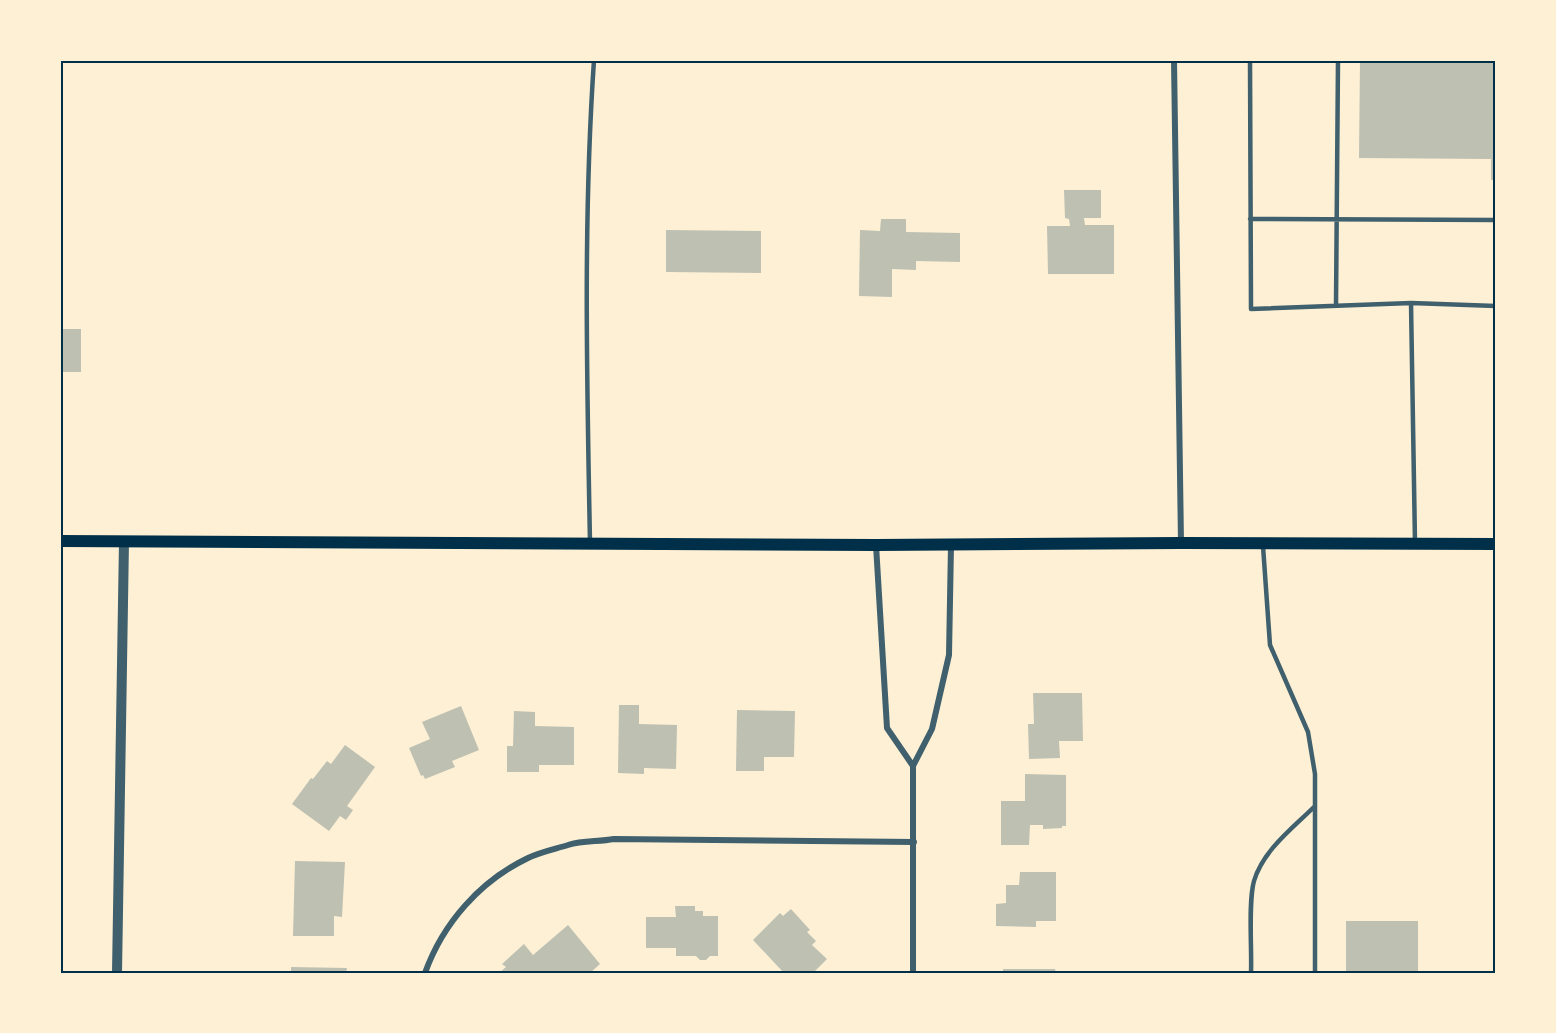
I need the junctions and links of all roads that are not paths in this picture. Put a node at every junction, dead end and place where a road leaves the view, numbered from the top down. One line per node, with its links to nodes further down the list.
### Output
1 (594, 60): 13 (lane)
2 (1174, 60): 14 (street)
3 (1250, 60): 5 (lane)
4 (1338, 60): 6 (lane)
5 (1250, 219): 6 (lane); 9 (lane)
6 (1338, 219): 7 (lane); 9 (lane)
7 (1496, 220)
8 (1411, 303): 9 (lane); 10 (lane); 16 (lane)
9 (1336, 305)
10 (1496, 306)
11 (60, 541): 12 (main road)
12 (124, 541): 13 (main road); 23 (street)
13 (590, 543): 19 (main road)
14 (1180, 543): 15 (main road); 17 (main road)
15 (1263, 543): 16 (main road); 21 (lane)
16 (1415, 543): 18 (main road)
17 (951, 544): 19 (main road); 20 (street)
18 (1496, 544)
19 (876, 545): 20 (street)
20 (913, 766): 22 (street)
21 (1315, 806): 26 (lane); 27 (lane)
22 (914, 842): 24 (street); 25 (street)
23 (117, 973)
24 (425, 973)
25 (913, 973)
26 (1251, 973)
27 (1315, 973)

